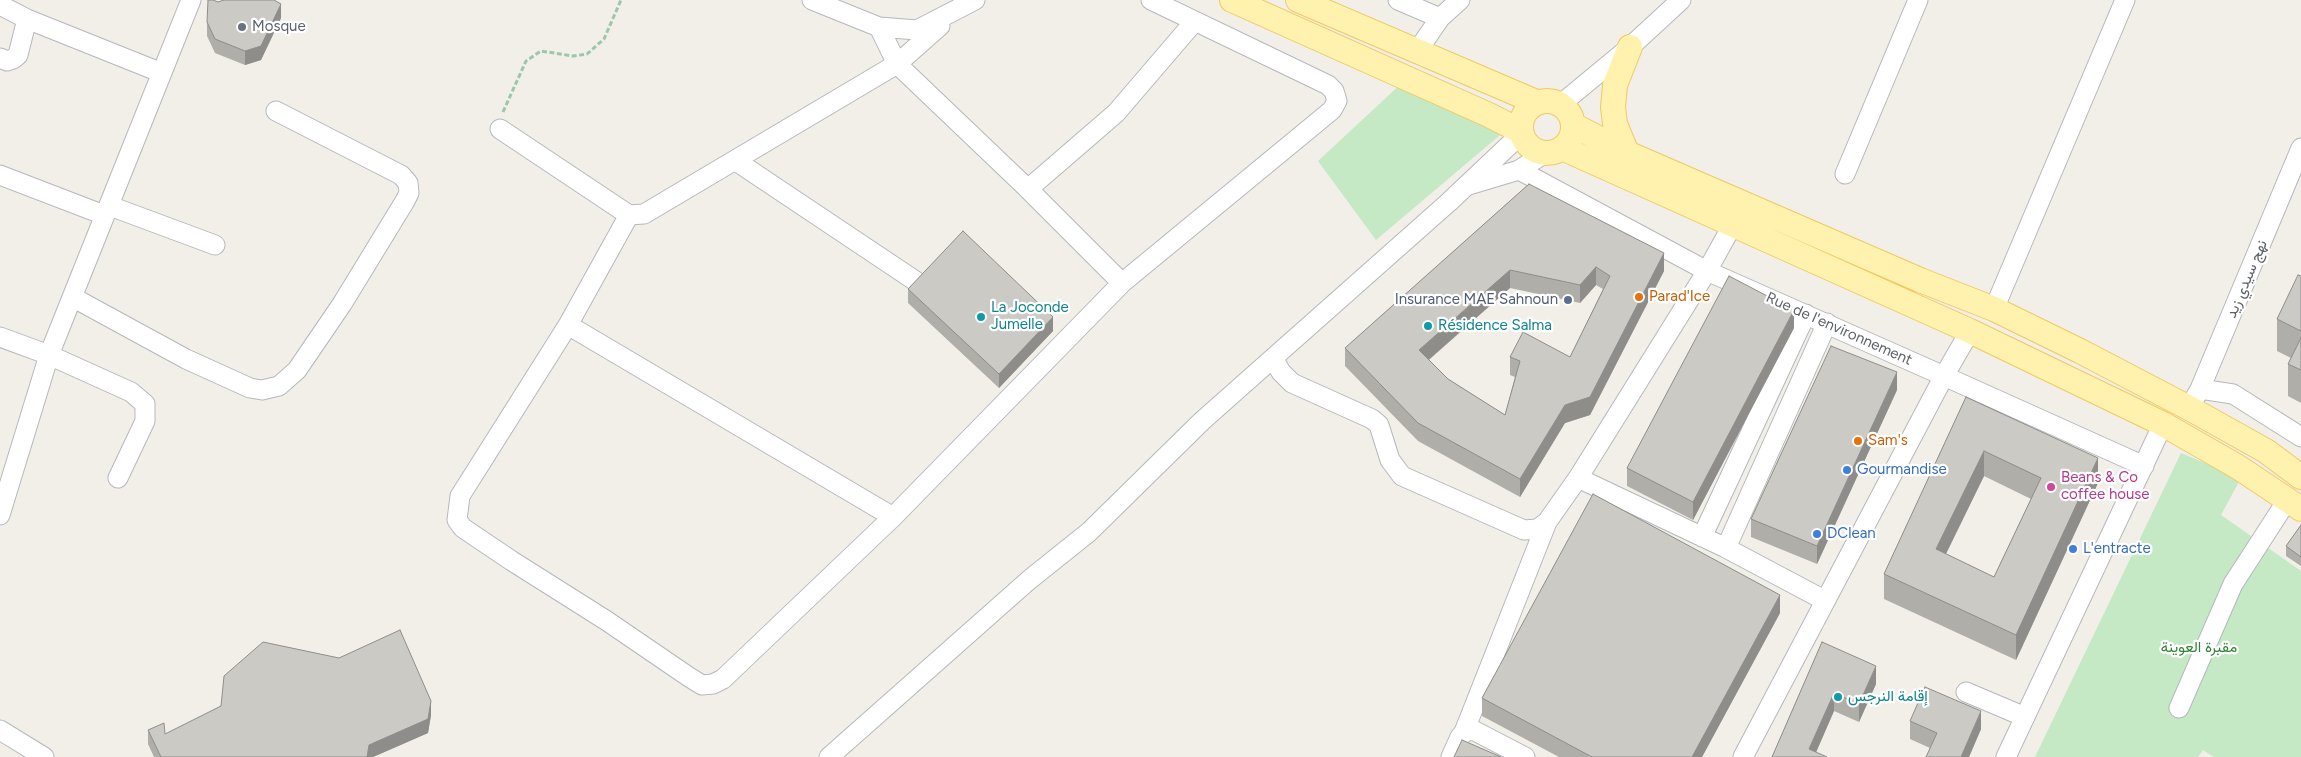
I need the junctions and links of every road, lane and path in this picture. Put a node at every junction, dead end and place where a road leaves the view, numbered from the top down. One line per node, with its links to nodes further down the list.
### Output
1 (191, 0): 23 (street)
2 (621, 0): 28 (path)
3 (812, 0): 18 (street)
4 (975, 0): 14 (street)
5 (1151, 0): 17 (street)
6 (1232, 0): 29 (main road)
7 (1298, 0): 20 (main road)
8 (1398, 0): 15 (street)
9 (1460, 0): 15 (street)
10 (1681, 0): 19 (street)
11 (1918, 0): 35 (street)
12 (2125, 0): 47 (street)
13 (0, 5): 16 (street)
14 (957, 11): 18 (street); 22 (street)
15 (1440, 18): 20 (street)
16 (27, 19): 21 (street); 23 (street)
17 (1194, 22): 38 (street); 45 (street)
18 (879, 27): 22 (street)
19 (1630, 47): 25 (street); 32 (main road)
20 (1418, 50): 24 (main road)
21 (0, 58)
22 (897, 64): 33 (street); 38 (street)
23 (162, 73): 39 (street)
24 (1536, 102): 25 (main road); 29 (main road)
25 (1561, 104): 27 (main road)
26 (276, 111): 46 (street)
27 (1573, 125): 31 (main road); 32 (main road)
28 (500, 129): 40 (street)
29 (1521, 133): 31 (main road); 37 (street)
30 (2301, 148): 56 (street, نهج سيدي زيد)
31 (1554, 151): 34 (street); 41 (main road)
32 (1628, 153): 47 (main road)
33 (736, 161): 40 (street); 44 (street)
34 (1519, 170): 37 (street); 43 (street, Rue de l'environnement)
35 (1845, 174)
36 (0, 175): 39 (street)
37 (1466, 186): 54 (street)
38 (1028, 189): 45 (street)
39 (107, 210): 42 (street); 46 (street)
40 (629, 215): 50 (street)
41 (1732, 226): 43 (street); 51 (main road)
42 (215, 245)
43 (1707, 271): 48 (street, Rue de l'environnement); 62 (street)
44 (917, 282)
45 (1122, 283): 65 (street)
46 (74, 298): 53 (street)
47 (1994, 310): 56 (main road)
48 (1806, 314): 49 (street, Rue de l'environnement); 67 (street)
49 (1827, 323): 55 (street, Rue de l'environnement); 68 (street)
50 (568, 325): 65 (street); 65 (street)
51 (1970, 332): 55 (street); 57 (main road)
52 (0, 337): 53 (street)
53 (49, 355): 61 (street); 64 (street)
54 (1272, 358): 66 (street); 76 (street)
55 (1944, 376): 59 (street, Rue de l'environnement); 69 (street)
56 (2195, 398): 58 (street); 60 (main road)
57 (2162, 424): 59 (street); 63 (main road)
58 (2301, 437)
59 (2144, 466): 72 (street)
60 (2301, 477)
61 (118, 478)
62 (1578, 478): 66 (street); 67 (street)
63 (2294, 504): 71 (street)
64 (0, 515)
65 (893, 517)
66 (1547, 522): 74 (street)
67 (1702, 537): 68 (street)
68 (1726, 548): 69 (street)
69 (1824, 600): 79 (street)
70 (1966, 692): 72 (street)
71 (2179, 708)
72 (2025, 716): 80 (street)
73 (0, 730): 75 (street)
74 (1464, 732): 77 (street); 78 (street)
75 (44, 757)
76 (829, 757)
77 (1452, 757)
78 (1525, 757)
79 (1743, 757)
80 (2006, 757)

